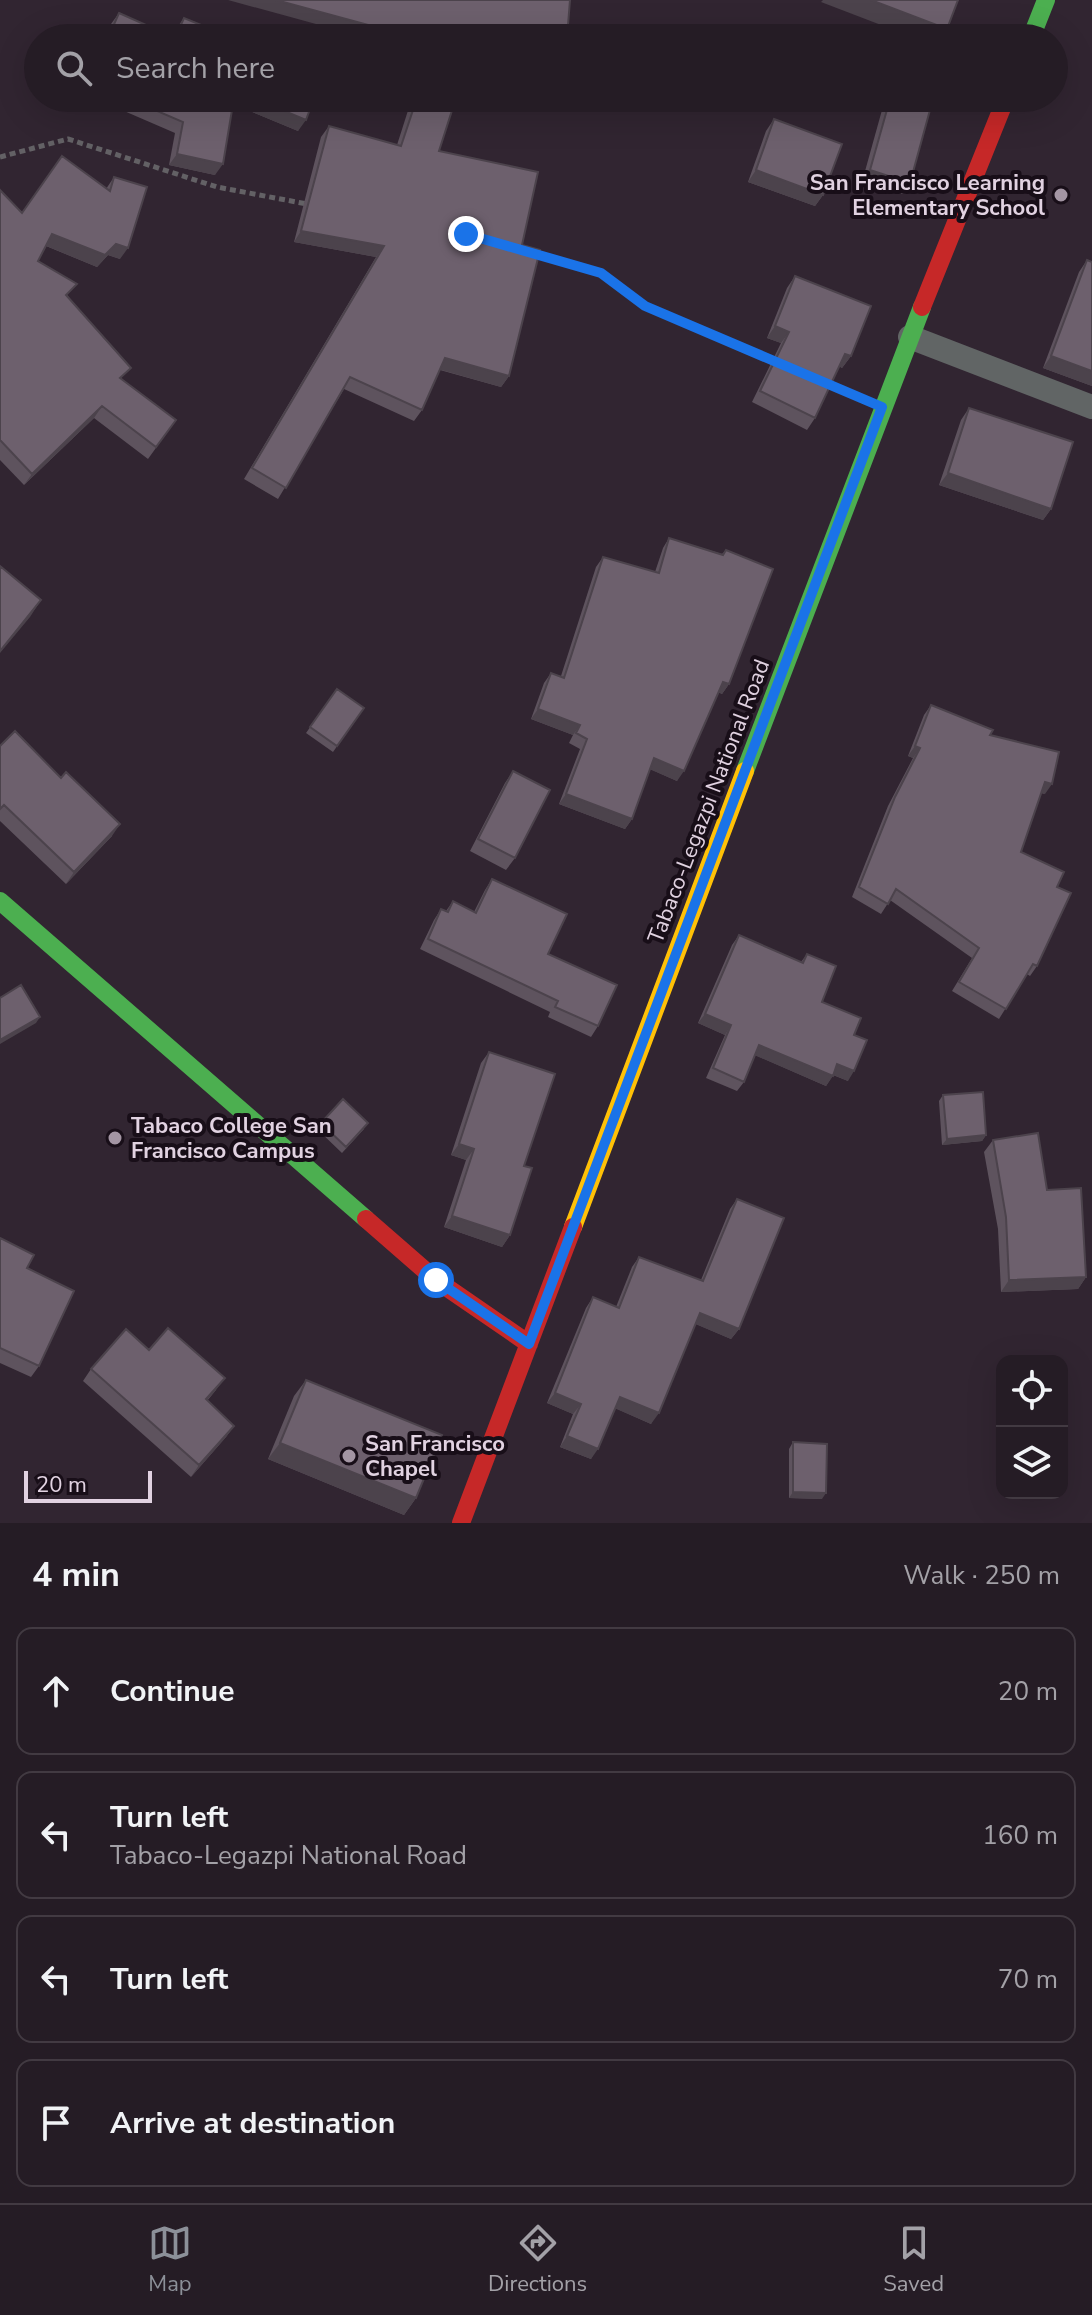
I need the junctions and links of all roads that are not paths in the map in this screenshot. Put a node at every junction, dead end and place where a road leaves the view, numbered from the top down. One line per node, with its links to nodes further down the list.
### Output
1 (1046, 0): 2 (main road)
2 (1037, 24)
3 (1000, 112): 4 (main road, Tabaco-Legazpi National Road)
4 (910, 337): 5 (lane); 7 (main road, Tabaco-Legazpi National Road)
5 (1092, 407)
6 (0, 901): 7 (main road)
7 (529, 1344): 8 (main road, Tabaco-Legazpi National Road)
8 (461, 1523)

